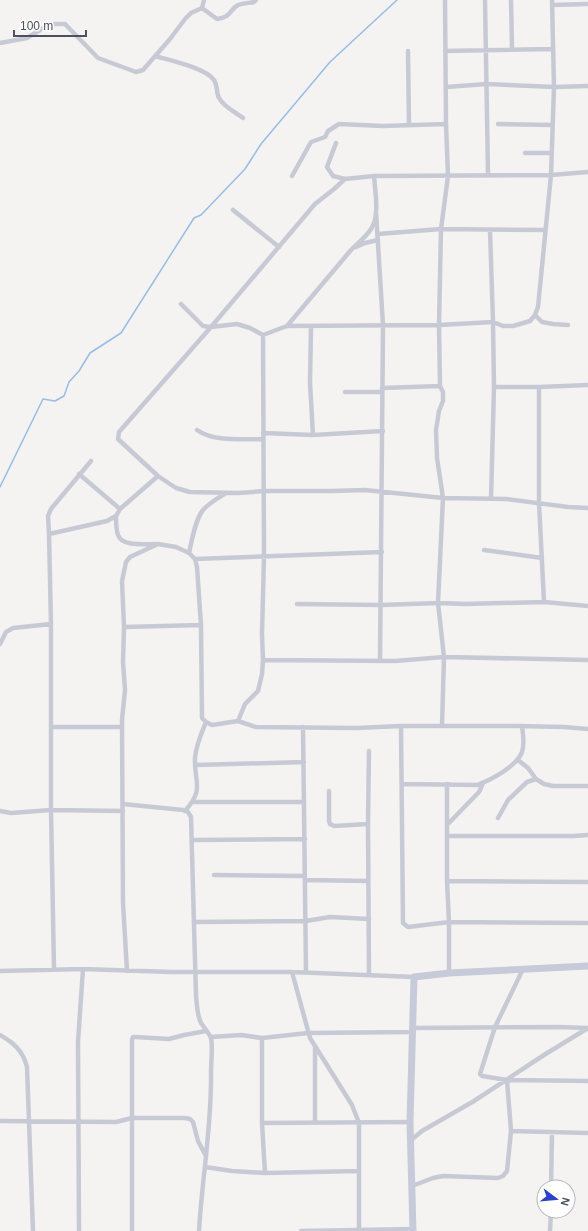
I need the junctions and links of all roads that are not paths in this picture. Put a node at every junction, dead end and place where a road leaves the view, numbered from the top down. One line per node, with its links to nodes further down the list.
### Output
1 (204, 0): 8 (street)
2 (256, 0): 8 (street)
3 (445, 0): 14 (street)
4 (485, 0): 12 (street)
5 (511, 0): 10 (street)
6 (552, 3): 7 (street); 11 (street)
7 (588, 4)
8 (202, 8): 15 (street)
9 (0, 43): 15 (street)
10 (512, 49): 11 (street); 12 (street)
11 (553, 49): 19 (street)
12 (486, 50): 14 (street); 16 (street)
13 (408, 51): 23 (street)
14 (446, 51): 18 (street)
15 (154, 56): 20 (street)
16 (487, 84): 18 (street); 19 (street); 29 (street)
17 (588, 86): 19 (street)
18 (446, 87): 21 (street)
19 (554, 87): 24 (street)
20 (243, 118)
21 (446, 124): 23 (street); 33 (street)
22 (498, 124): 24 (street)
23 (409, 125): 31 (street)
24 (553, 125): 26 (street)
25 (336, 143): 34 (street)
26 (552, 153): 27 (street); 30 (street)
27 (525, 154)
28 (588, 172): 30 (street)
29 (488, 174): 30 (street); 33 (street)
30 (552, 175): 39 (street)
31 (292, 176)
32 (374, 176): 33 (street); 34 (street); 36 (street)
33 (448, 176): 37 (street)
34 (344, 179): 42 (street)
35 (233, 210): 42 (street)
36 (376, 212): 40 (street); 43 (street)
37 (441, 229): 38 (street); 40 (street); 48 (street)
38 (490, 230): 39 (street); 46 (street)
39 (545, 230): 45 (street)
40 (378, 234): 41 (street)
41 (378, 240): 43 (street); 47 (street)
42 (279, 247): 52 (street)
43 (351, 250): 50 (street)
44 (181, 304): 52 (street)
45 (535, 314): 46 (street); 49 (street)
46 (493, 322): 48 (street); 56 (street)
47 (383, 325): 48 (street); 51 (street); 58 (street)
48 (439, 325): 54 (street)
49 (568, 325)
50 (287, 326): 51 (street); 53 (street)
51 (311, 326): 63 (street)
52 (211, 327): 53 (street); 67 (street)
53 (263, 335): 62 (street)
54 (440, 386): 58 (street); 71 (street)
55 (588, 386): 57 (street)
56 (494, 387): 57 (street); 72 (street)
57 (539, 388): 73 (street)
58 (382, 390): 59 (street); 61 (street)
59 (345, 392)
60 (197, 430): 64 (street)
61 (383, 431): 63 (street); 69 (street)
62 (263, 433): 63 (street); 64 (street)
63 (313, 435)
64 (264, 439): 68 (street)
65 (92, 461): 66 (street)
66 (79, 474): 75 (street); 77 (street)
67 (158, 476): 70 (street); 75 (street)
68 (264, 491): 69 (street); 70 (street); 82 (street)
69 (381, 492): 71 (street); 80 (street)
70 (226, 493): 81 (street)
71 (443, 498): 72 (street); 86 (street)
72 (491, 499): 73 (street)
73 (539, 503): 74 (street); 83 (street)
74 (588, 508)
75 (120, 509): 76 (street)
76 (116, 516): 77 (street); 78 (street)
77 (49, 534): 90 (street)
78 (158, 544): 81 (street); 92 (street)
79 (484, 550): 83 (street)
80 (382, 552): 82 (street); 88 (street)
81 (189, 553): 84 (street)
82 (264, 556): 84 (street); 95 (street)
83 (542, 558): 85 (street)
84 (195, 559): 91 (street)
85 (544, 602): 86 (street); 89 (street)
86 (438, 603): 88 (street); 94 (street)
87 (297, 604): 88 (street)
88 (380, 605): 97 (street)
89 (588, 606)
90 (51, 624): 93 (street); 103 (street)
91 (201, 625): 92 (street); 99 (street)
92 (124, 627): 104 (street)
93 (0, 644)
94 (444, 658): 96 (street); 97 (street); 101 (street)
95 (263, 660): 97 (street); 98 (street)
96 (588, 660)
97 (380, 661)
98 (238, 721): 99 (street); 105 (street)
99 (206, 722): 110 (street)
100 (401, 726): 101 (street); 105 (street); 113 (street)
101 (442, 726): 102 (street)
102 (522, 726): 106 (street); 108 (street)
103 (51, 727): 104 (street); 120 (street)
104 (122, 727): 119 (street)
105 (303, 727): 109 (street)
106 (588, 729)
107 (369, 751): 125 (street)
108 (518, 760): 111 (street); 112 (street)
109 (304, 762): 110 (street); 118 (street)
110 (195, 765): 117 (street)
111 (536, 779): 115 (street); 124 (street)
112 (483, 783): 114 (street); 126 (street)
113 (402, 784): 114 (street); 139 (street)
114 (447, 784): 126 (street)
115 (588, 786)
116 (329, 791): 125 (street)
117 (192, 802): 118 (street); 122 (street)
118 (304, 802): 129 (street)
119 (123, 804): 121 (street); 122 (street)
120 (51, 810): 121 (street); 123 (street); 144 (street)
121 (123, 811): 146 (street)
122 (185, 811): 130 (street)
123 (1, 812)
124 (498, 818)
125 (368, 824): 133 (street)
126 (447, 825): 128 (street)
127 (588, 835): 128 (street)
128 (447, 836): 134 (street)
129 (304, 839): 130 (street); 132 (street)
130 (192, 840): 138 (street)
131 (214, 875): 132 (street)
132 (305, 878): 133 (street); 137 (street)
133 (368, 881): 136 (street)
134 (447, 881): 135 (street); 139 (street)
135 (588, 882)
136 (369, 919): 137 (street); 151 (street)
137 (306, 920): 138 (street); 149 (street)
138 (194, 922): 147 (street)
139 (449, 922): 140 (street); 150 (street)
140 (588, 923)
141 (588, 966): 143 (street)
142 (83, 969): 144 (street); 146 (street); 167 (street)
143 (523, 969): 150 (street); 153 (street)
144 (54, 970): 145 (street)
145 (0, 971)
146 (128, 971): 147 (street)
147 (196, 971): 148 (street); 156 (street)
148 (292, 972): 149 (street); 157 (street)
149 (306, 972): 151 (street)
150 (449, 973): 152 (street)
151 (369, 975): 152 (street)
152 (414, 978): 155 (street)
153 (495, 1027): 154 (street); 155 (street); 162 (street)
154 (588, 1028): 162 (street)
155 (412, 1030): 157 (street); 168 (street)
156 (206, 1031): 159 (street); 164 (street)
157 (308, 1033): 160 (street); 161 (street)
158 (0, 1035): 166 (street)
159 (211, 1037): 160 (street); 176 (street)
160 (262, 1038): 169 (street)
161 (315, 1046): 170 (street); 171 (street)
162 (507, 1080): 163 (street); 172 (street); 175 (street)
163 (588, 1081)
164 (132, 1118): 167 (street); 176 (street); 187 (street)
165 (0, 1121): 166 (street)
166 (30, 1121): 167 (street); 185 (street)
167 (79, 1121): 186 (street)
168 (410, 1122): 171 (street); 175 (street)
169 (262, 1123): 170 (street); 179 (street)
170 (315, 1123): 171 (street)
171 (359, 1123): 178 (street)
172 (511, 1131): 173 (street); 181 (street)
173 (552, 1132): 174 (street); 180 (street)
174 (588, 1133)
175 (410, 1141): 181 (street)
176 (206, 1156): 177 (street)
177 (206, 1167): 179 (street); 188 (street)
178 (359, 1171): 179 (street); 183 (street)
179 (265, 1173)
180 (551, 1179)
181 (412, 1186): 184 (street)
182 (551, 1219): 190 (street)
183 (359, 1230): 184 (street); 189 (street)
184 (413, 1230)
185 (33, 1231)
186 (80, 1231)
187 (132, 1231)
188 (199, 1231)
189 (301, 1231)
190 (550, 1231)

